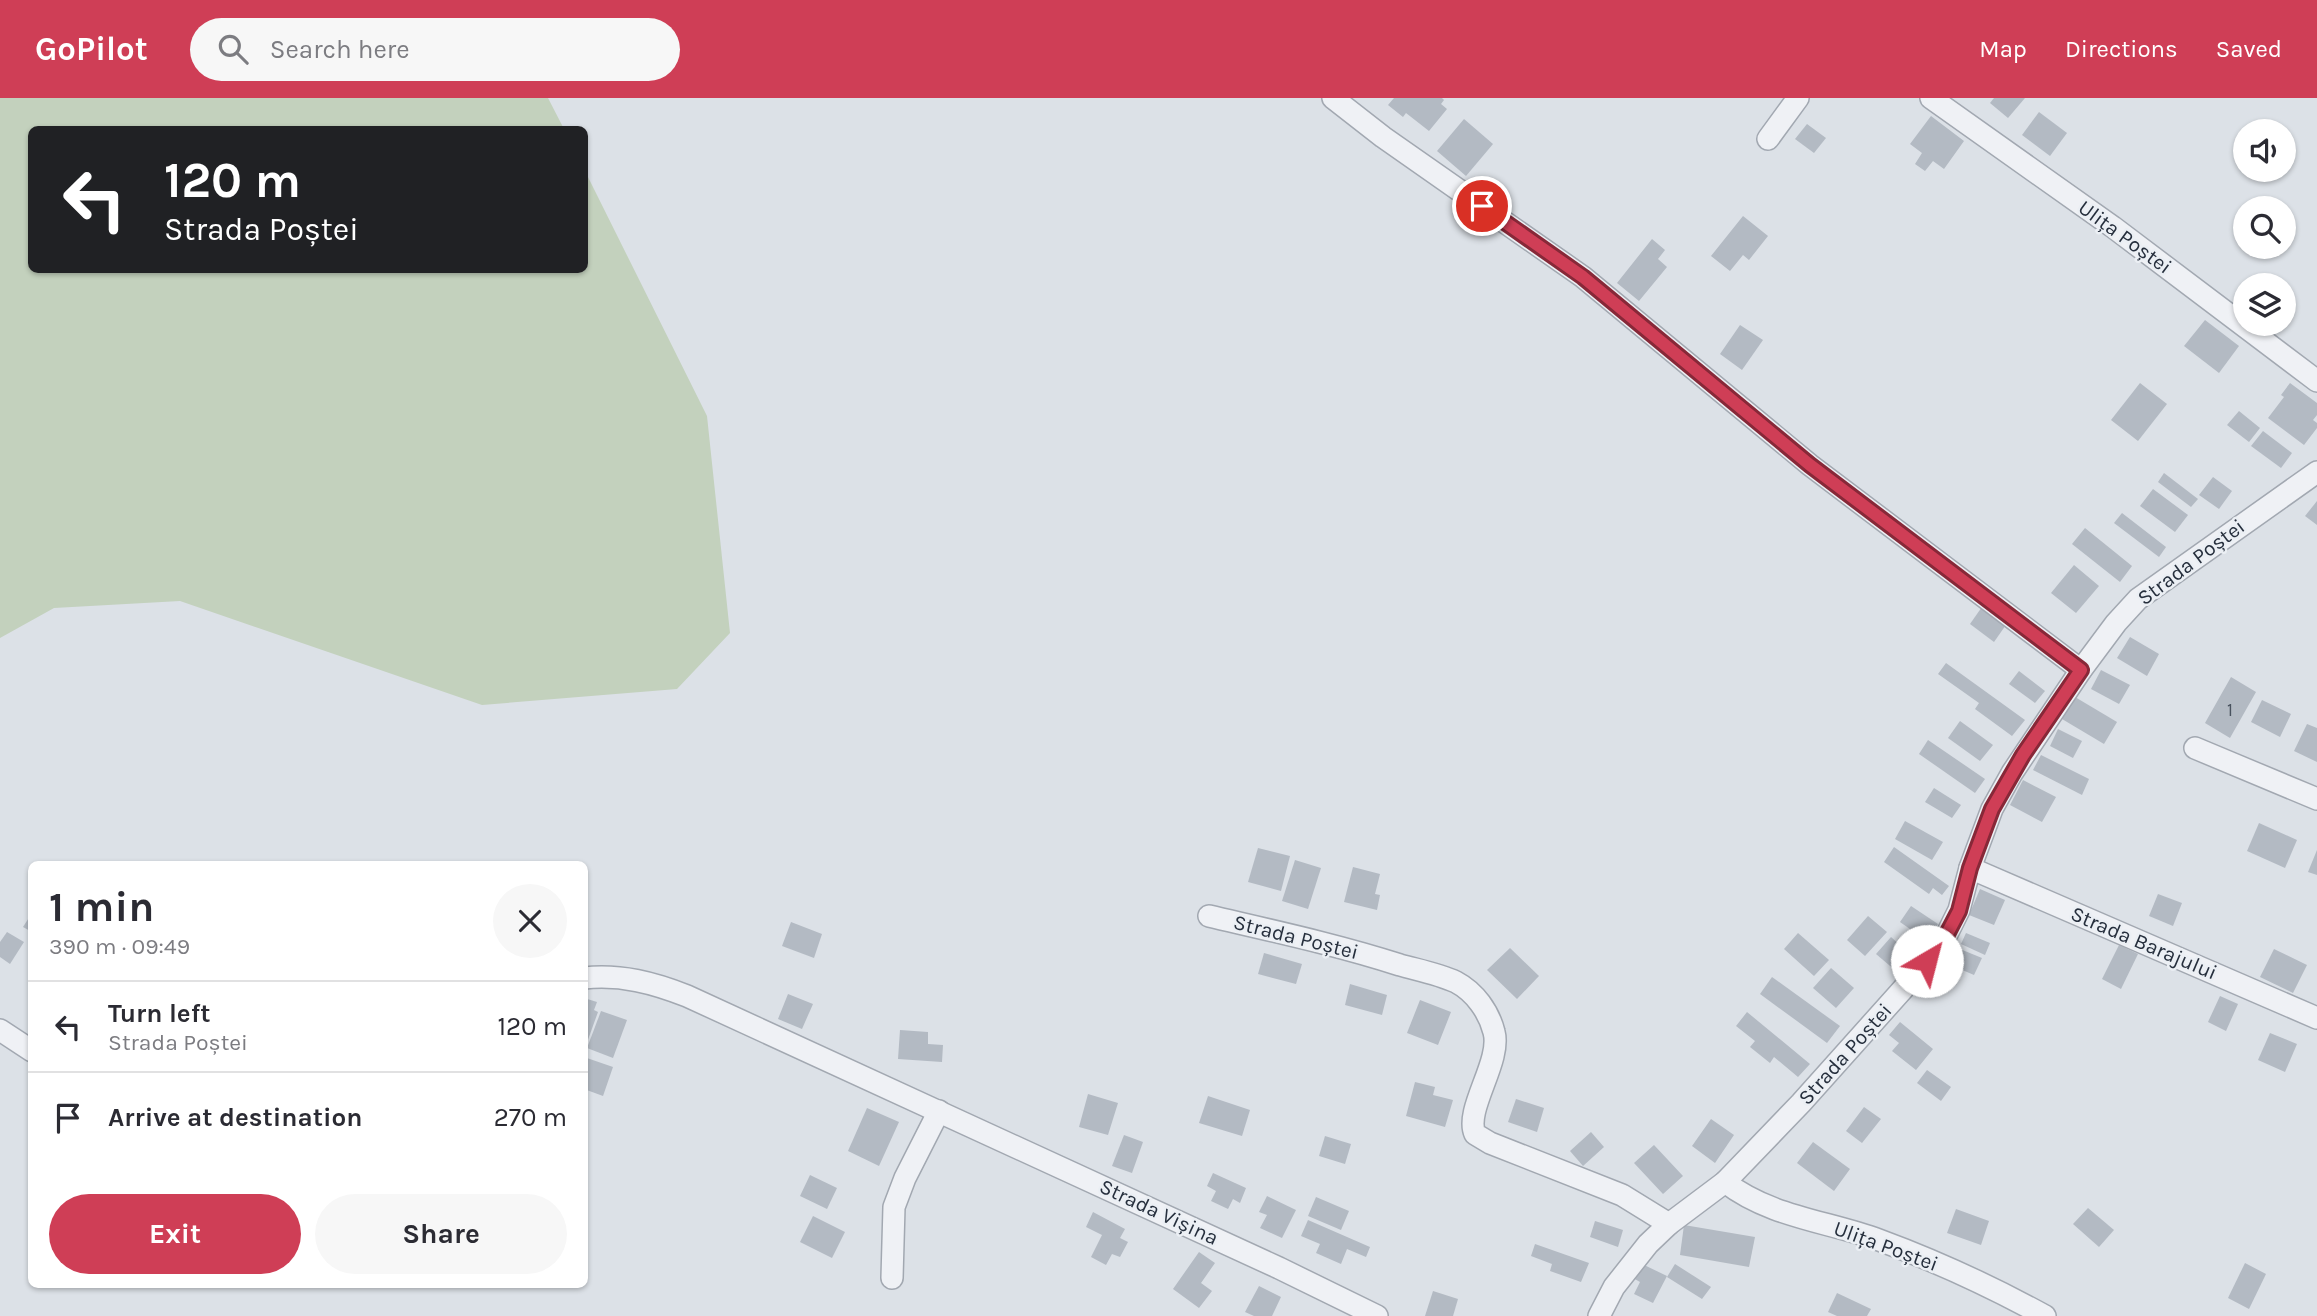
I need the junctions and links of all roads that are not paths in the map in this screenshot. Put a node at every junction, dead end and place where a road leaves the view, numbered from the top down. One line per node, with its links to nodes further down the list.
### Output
1 (1334, 98): 7 (street)
2 (1798, 98): 4 (street)
3 (1930, 98): 5 (street, Ulița Poștei)
4 (1768, 139)
5 (2317, 381)
6 (2317, 472): 7 (street, Strada Poștei)
7 (2081, 670): 10 (street, Strada Poștei)
8 (2195, 748): 9 (street)
9 (2317, 799)
10 (1970, 868): 13 (street, Strada Barajului); 17 (street, Strada Poștei)
11 (1209, 916): 18 (street, Strada Poștei)
12 (588, 978): 16 (street, Strada Vișina)
13 (2317, 1018)
14 (0, 1030): 15 (street)
15 (28, 1048)
16 (939, 1111): 19 (street); 20 (street, Strada Vișina)
17 (1725, 1182): 18 (street, Strada Poștei); 22 (street, Ulița Poștei)
18 (1669, 1224): 21 (street, Strada Poștei)
19 (892, 1278)
20 (1377, 1316)
21 (1599, 1316)
22 (2045, 1316)

